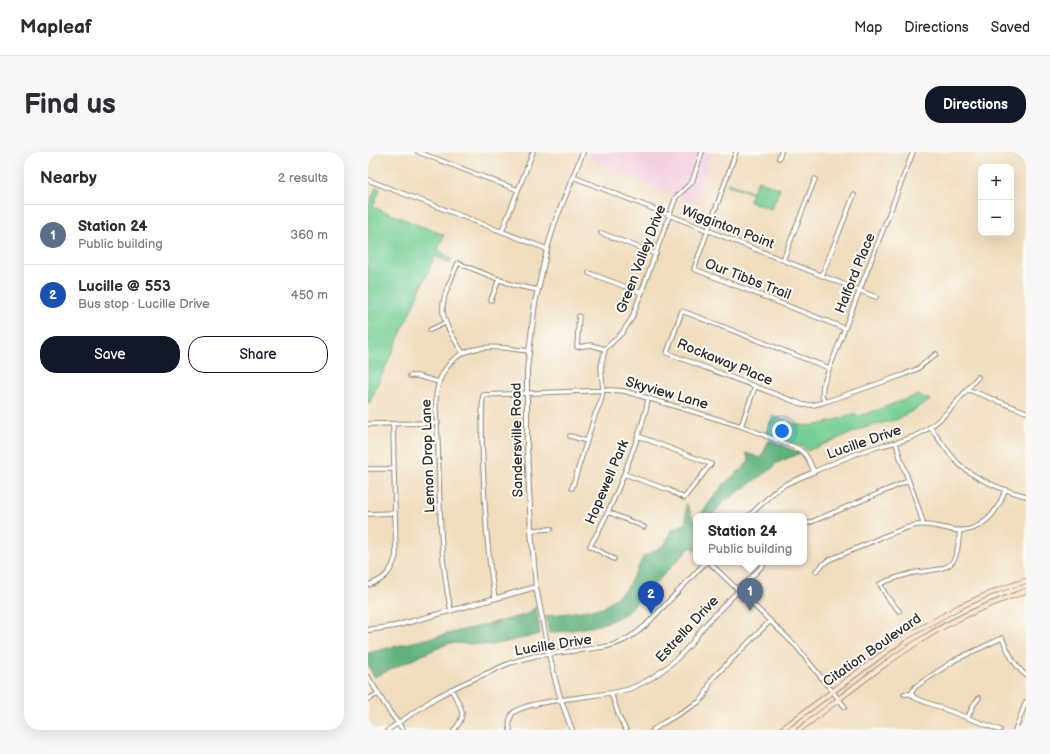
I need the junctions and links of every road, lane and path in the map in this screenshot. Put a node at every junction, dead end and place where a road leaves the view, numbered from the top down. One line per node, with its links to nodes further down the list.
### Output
1 (418, 152): 12 (street)
2 (533, 152): 12 (street)
3 (583, 152): 9 (street, Sandersville Road)
4 (702, 152): 14 (street, Green Valley Drive)
5 (736, 152): 15 (street, Our Tibbs Trail)
6 (781, 152): 8 (street)
7 (913, 152): 25 (street, Halford Place)
8 (779, 158)
9 (573, 177): 14 (street, Wigginton Point); 18 (street, Sandersville Road)
10 (815, 179): 20 (street)
11 (368, 180): 16 (street)
12 (518, 190): 16 (street)
13 (854, 195): 22 (street)
14 (670, 216): 15 (street, Wigginton Point); 19 (street, Green Valley Drive)
15 (708, 230): 20 (street, Wigginton Point); 31 (street, Our Tibbs Trail)
16 (502, 231): 18 (street)
17 (601, 233): 19 (street)
18 (547, 249): 24 (street, Sandersville Road)
19 (656, 254): 26 (street, Green Valley Drive)
20 (783, 260): 22 (street, Wigginton Point)
21 (589, 273): 26 (street)
22 (822, 275): 25 (street, Wigginton Point)
23 (499, 279): 24 (street); 28 (street); 30 (street)
24 (538, 290): 34 (street, Sandersville Road)
25 (860, 290): 27 (street, Wigginton Point); 31 (street, Halford Place)
26 (642, 293): 33 (street, Green Valley Drive)
27 (876, 297)
28 (491, 300)
29 (579, 316): 33 (street)
30 (446, 323): 32 (street); 35 (street)
31 (844, 328): 37 (street, Halford Place)
32 (430, 330)
33 (605, 349): 43 (street)
34 (529, 351): 35 (street, Lemon Drop Lane); 44 (street, Sandersville Road)
35 (464, 353): 40 (street, Lemon Drop Lane)
36 (936, 354): 46 (street, Rockaway Place)
37 (829, 368): 41 (street, Rockaway Place); 46 (street, Halford Place)
38 (410, 376): 40 (street)
39 (978, 377): 42 (street, Lucille Drive)
40 (439, 382): 48 (street, Lemon Drop Lane)
41 (755, 387): 46 (street, Rockaway Place); 51 (street)
42 (967, 389): 47 (street); 52 (street, Lucille Drive)
43 (603, 390): 44 (street, Skyview Lane); 45 (street, Skyview Lane); 55 (street)
44 (528, 393): 73 (street, Sandersville Road); 85 (street, Skyview Lane)
45 (648, 399): 51 (street, Skyview Lane); 54 (street, Hopewell Park)
46 (825, 402)
47 (1026, 412)
48 (438, 423): 50 (street); 86 (street, Lemon Drop Lane)
49 (368, 424): 50 (street)
50 (393, 424): 57 (street)
51 (741, 426): 59 (street, Skyview Lane)
52 (930, 427): 56 (street, Lucille Drive); 63 (street)
53 (570, 436): 55 (street)
54 (638, 436): 60 (street, Hopewell Park); 60 (street)
55 (587, 441): 62 (street)
56 (896, 443): 59 (street, Lucille Drive); 61 (street)
57 (394, 468): 58 (street); 66 (street)
58 (368, 469)
59 (814, 472): 67 (street, Lucille Drive)
60 (624, 474): 65 (street, Hopewell Park)
61 (908, 481): 69 (street); 70 (street)
62 (572, 488)
63 (1004, 490): 64 (street); 74 (street)
64 (1026, 496)
65 (608, 512): 71 (street); 75 (street, Hopewell Park)
66 (395, 513): 68 (street); 81 (street)
67 (752, 513)
68 (368, 514)
69 (807, 524)
70 (923, 524): 74 (street); 79 (street)
71 (644, 527)
72 (551, 529): 73 (street)
73 (531, 530): 82 (street, Sandersville Road)
74 (960, 530): 87 (street)
75 (614, 559)
76 (705, 565): 90 (street, Lucille Drive)
77 (711, 565): 83 (street)
78 (763, 565): 83 (street, Estrella Drive)
79 (816, 571)
80 (1026, 581): 94 (main road, Citation Boulevard)
81 (368, 585)
82 (536, 587): 85 (street); 90 (street, Sandersville Road)
83 (739, 590): 88 (street); 95 (street, Estrella Drive)
84 (1026, 591): 102 (main road, Citation Boulevard)
85 (494, 598): 86 (street)
86 (451, 611): 89 (street)
87 (898, 611)
88 (770, 621): 94 (street); 113 (street)
89 (368, 630)
90 (549, 654): 93 (street, Lucille Drive); 101 (street, Sandersville Road)
91 (1026, 675): 98 (street)
92 (368, 677): 96 (street)
93 (451, 689): 106 (street, Lucille Drive); 109 (street)
94 (832, 692): 102 (street); 114 (main road, Citation Boulevard)
95 (611, 693): 101 (street, Estrella Drive); 112 (street)
96 (378, 694): 99 (street); 106 (street)
97 (904, 694): 98 (street)
98 (911, 694): 105 (street)
99 (368, 698)
100 (979, 698): 105 (street)
101 (561, 700): 110 (street, Estrella Drive); 111 (street, Sandersville Road)
102 (838, 700): 104 (street); 115 (main road, Citation Boulevard)
103 (1026, 702): 117 (street)
104 (844, 707)
105 (968, 717): 116 (street)
106 (398, 722): 107 (street, Lucille Drive); 108 (street)
107 (388, 730)
108 (403, 730)
109 (454, 730)
110 (510, 730)
111 (572, 730)
112 (626, 730)
113 (653, 730)
114 (781, 730)
115 (798, 730)
116 (1000, 730)
117 (1015, 730)

